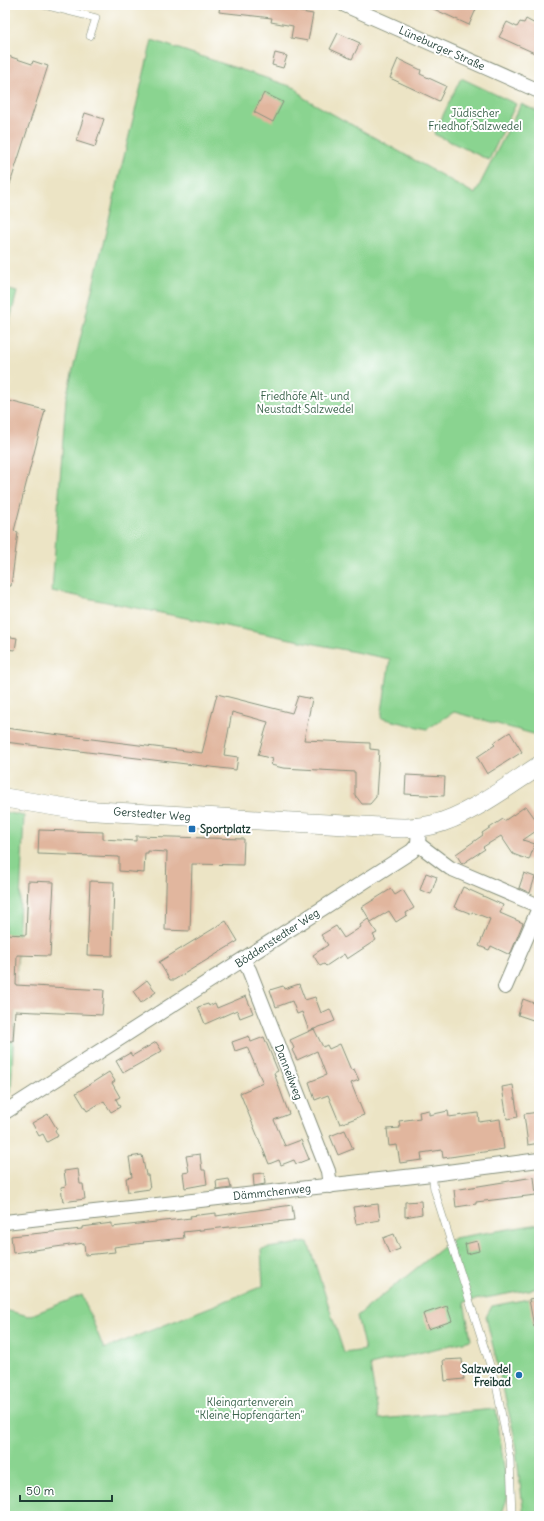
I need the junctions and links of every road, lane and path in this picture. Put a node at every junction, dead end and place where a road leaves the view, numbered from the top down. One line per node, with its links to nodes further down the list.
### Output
1 (44, 5): 3 (lane)
2 (352, 6): 4 (street, Lüneburger Straße)
3 (90, 36)
4 (539, 92)
5 (539, 766): 7 (street, Böddenstedter Weg)
6 (5, 798): 7 (street, Gerstedter Weg)
7 (419, 836): 8 (street); 9 (street, Böddenstedter Weg)
8 (539, 907): 10 (street)
9 (243, 960): 11 (street, Böddenstedter Weg); 14 (street, Danneilweg)
10 (505, 987)
11 (5, 1112)
12 (539, 1160): 13 (street, Dämmchenweg)
13 (432, 1174): 14 (street, Dämmchenweg); 16 (lane)
14 (330, 1186): 15 (street, Dämmchenweg)
15 (5, 1222)
16 (512, 1516)

